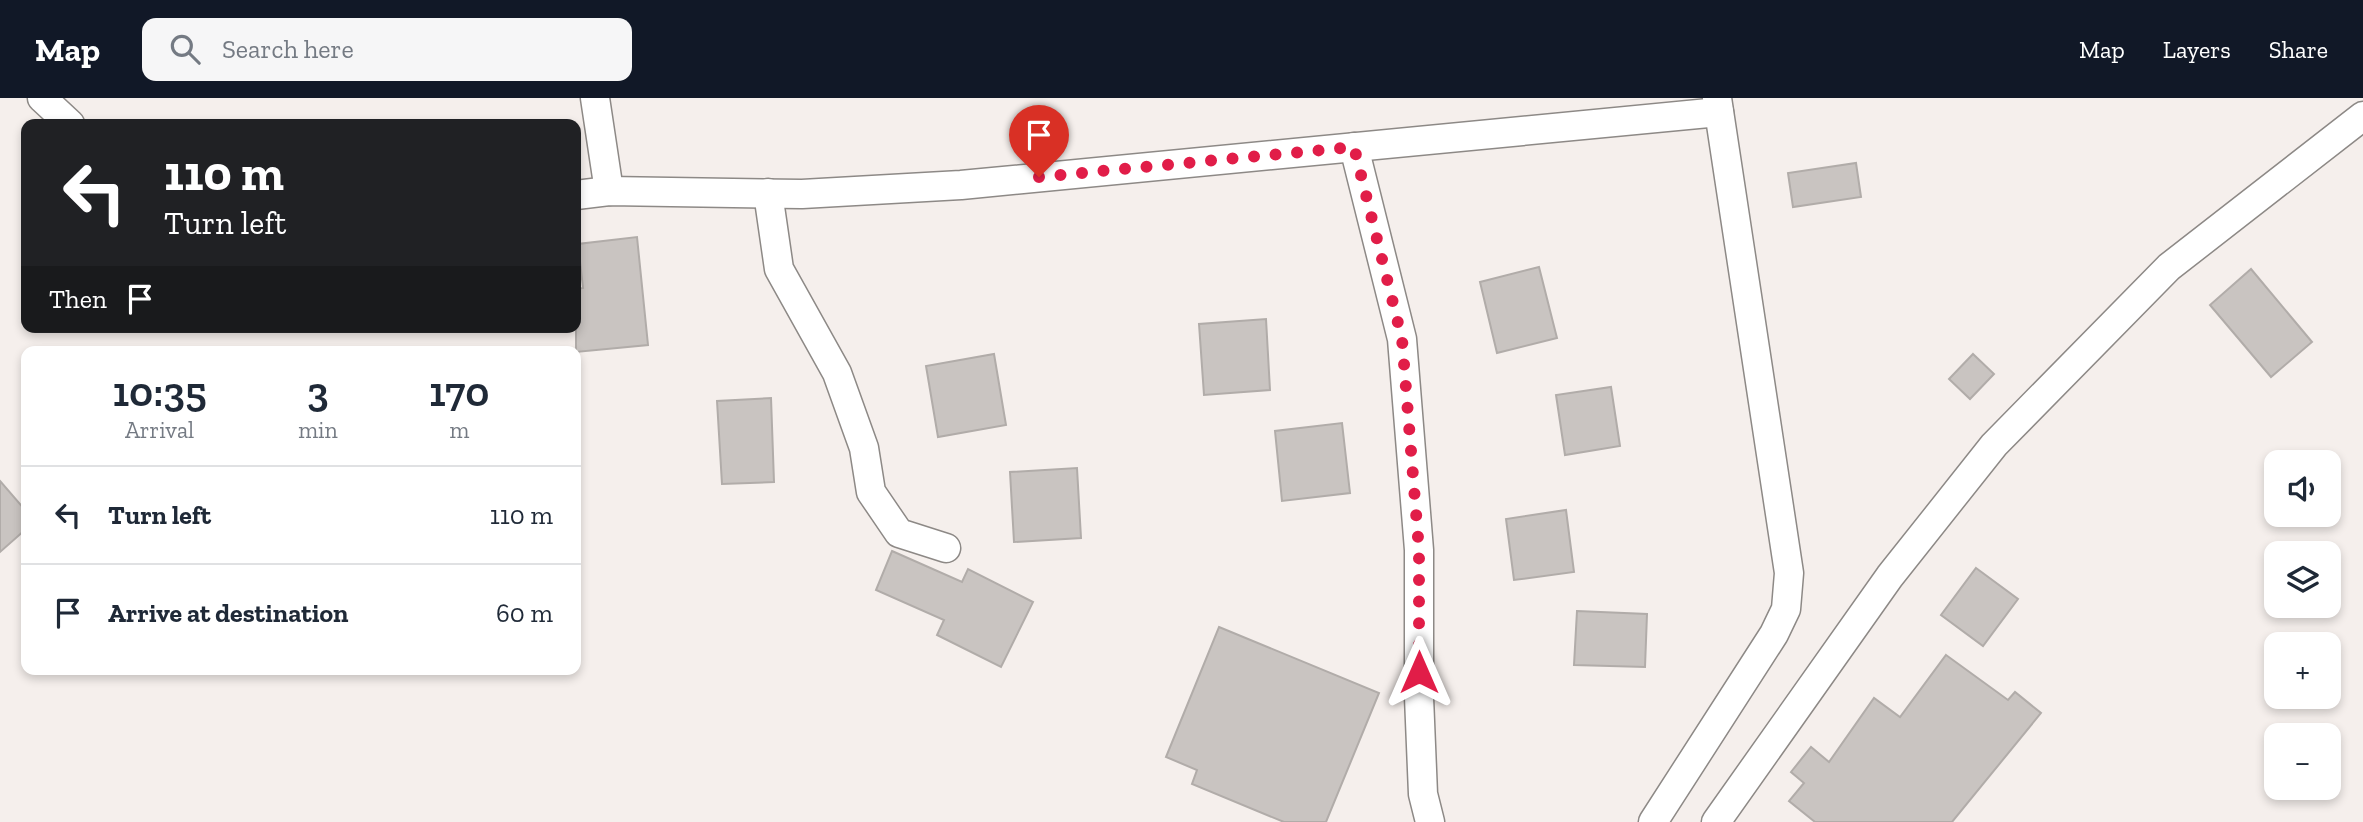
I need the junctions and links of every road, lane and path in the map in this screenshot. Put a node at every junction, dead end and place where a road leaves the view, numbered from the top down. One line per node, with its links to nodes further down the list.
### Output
1 (42, 98): 5 (street)
2 (595, 98): 7 (street)
3 (1718, 105): 6 (street); 12 (street)
4 (2363, 116): 13 (street)
5 (65, 119)
6 (1354, 147): 8 (street); 11 (street)
7 (609, 191): 8 (street); 9 (street)
8 (768, 193): 10 (street)
9 (581, 194)
10 (946, 548)
11 (1430, 822)
12 (1654, 822)
13 (1716, 822)

